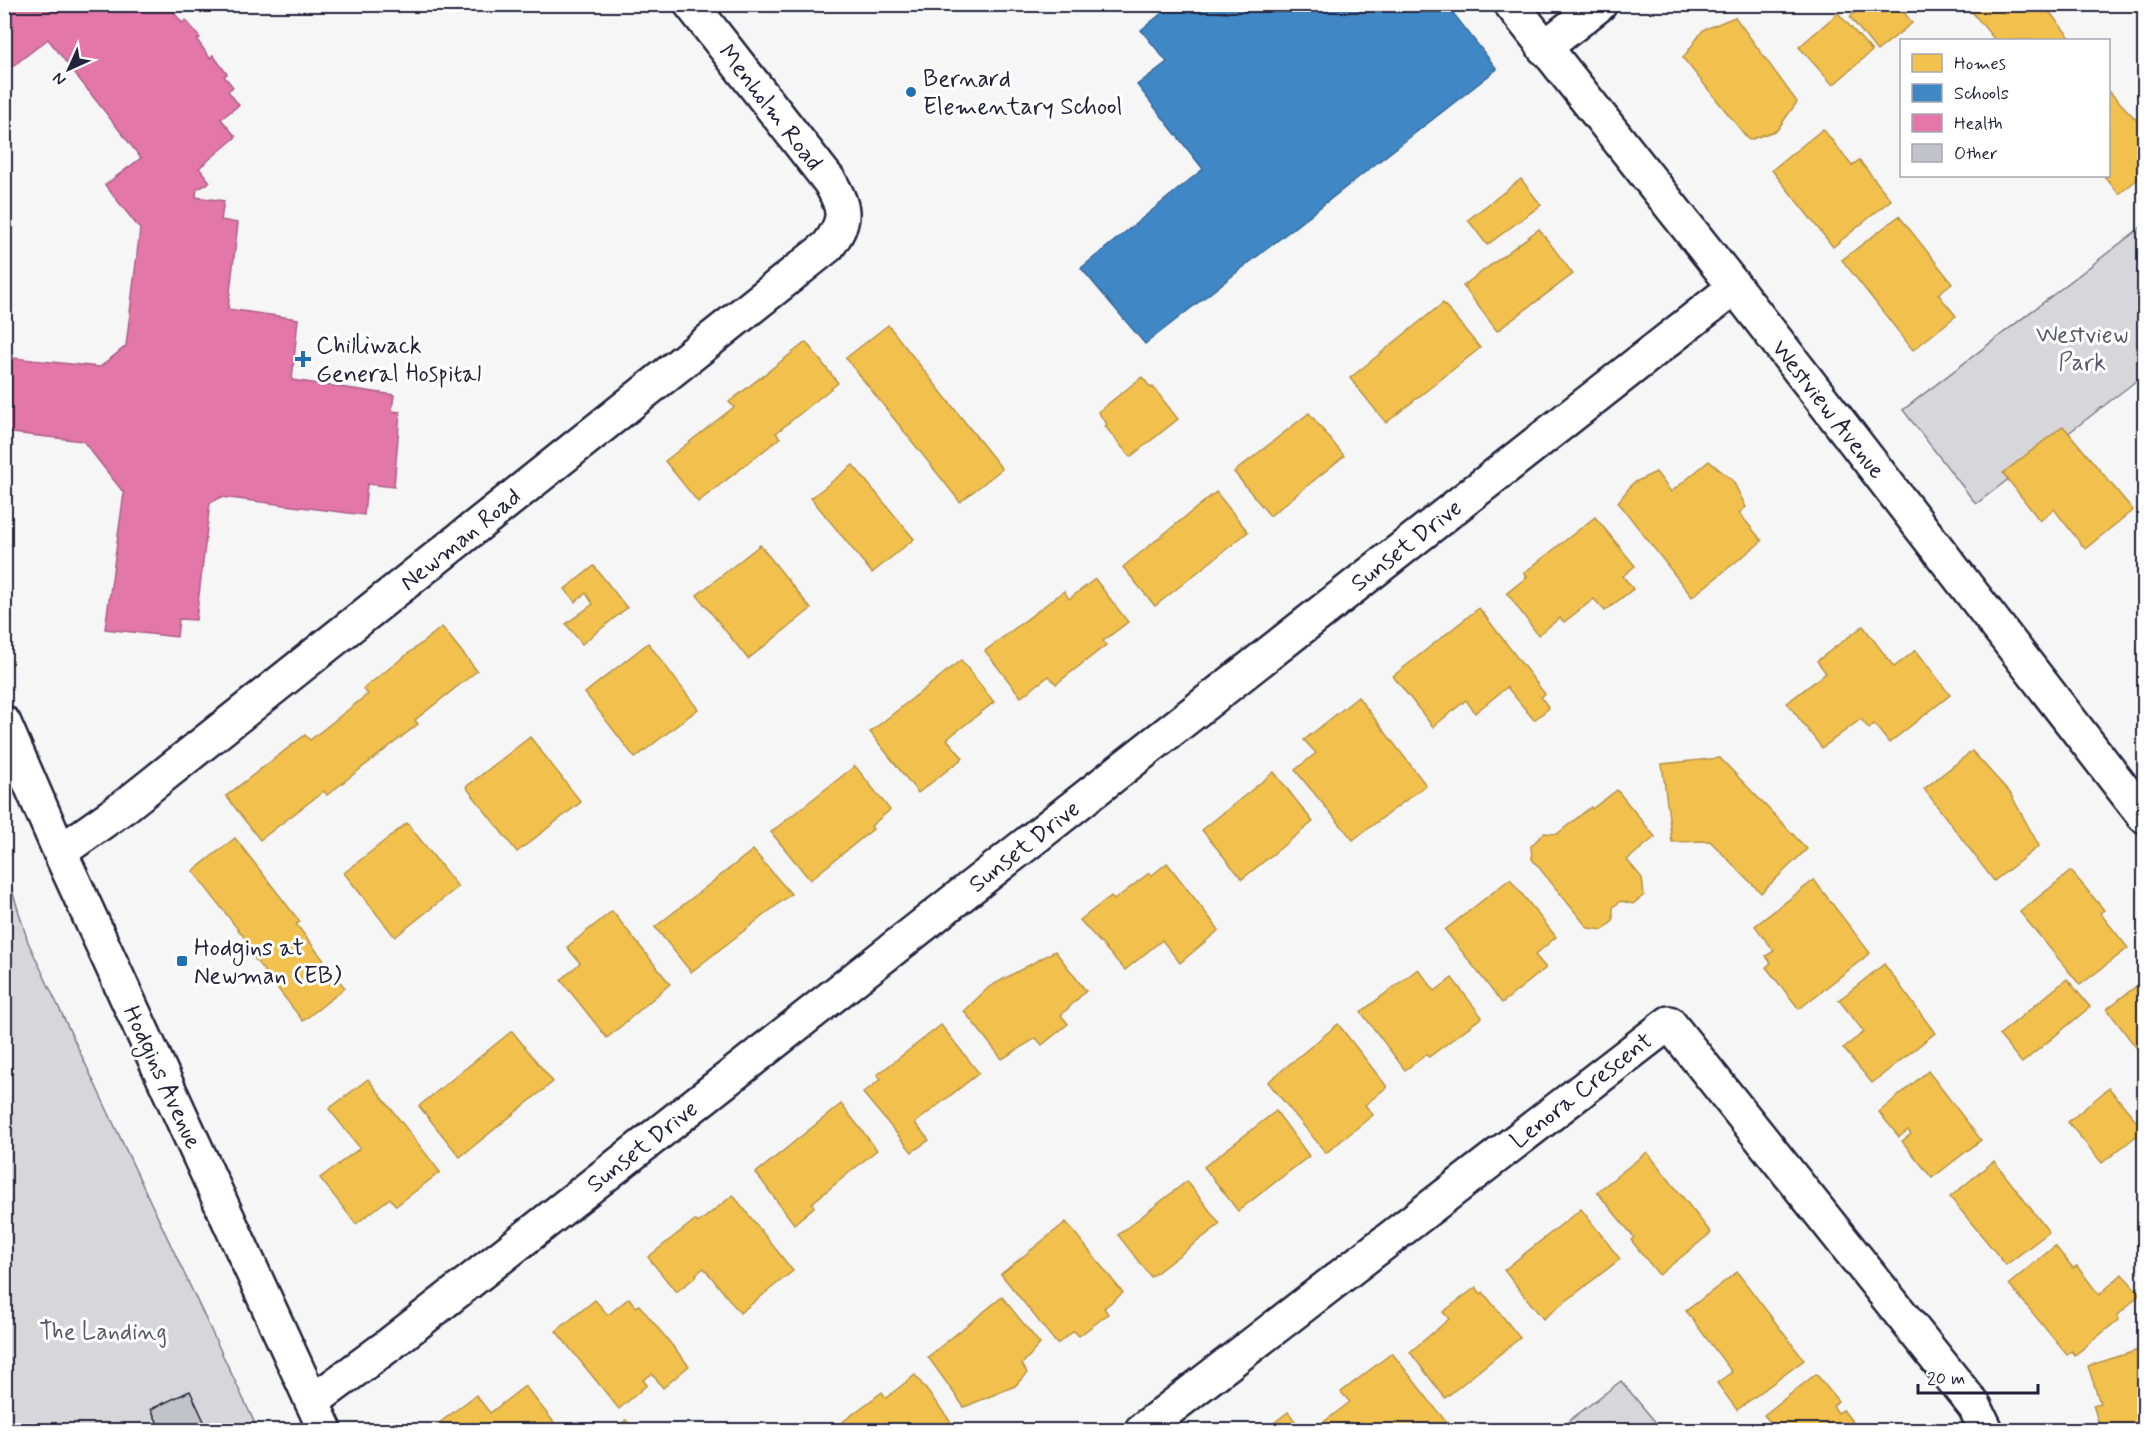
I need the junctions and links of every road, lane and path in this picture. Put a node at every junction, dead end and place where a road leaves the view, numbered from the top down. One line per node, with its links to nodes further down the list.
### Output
1 (691, 4): 5 (street, Menholm Road)
2 (1511, 4): 4 (street, Westview Avenue)
3 (1600, 4): 4 (street)
4 (1544, 48): 6 (street, Westview Avenue)
5 (843, 213): 9 (street, Newman Road)
6 (1735, 287): 8 (street, Westview Avenue); 10 (street, Sunset Drive)
7 (4, 723): 9 (street, Hodgins Avenue)
8 (2145, 816)
9 (60, 852): 10 (street, Hodgins Avenue)
10 (318, 1416)
11 (1142, 1431): 12 (street, Lenora Crescent)
12 (1986, 1431)

